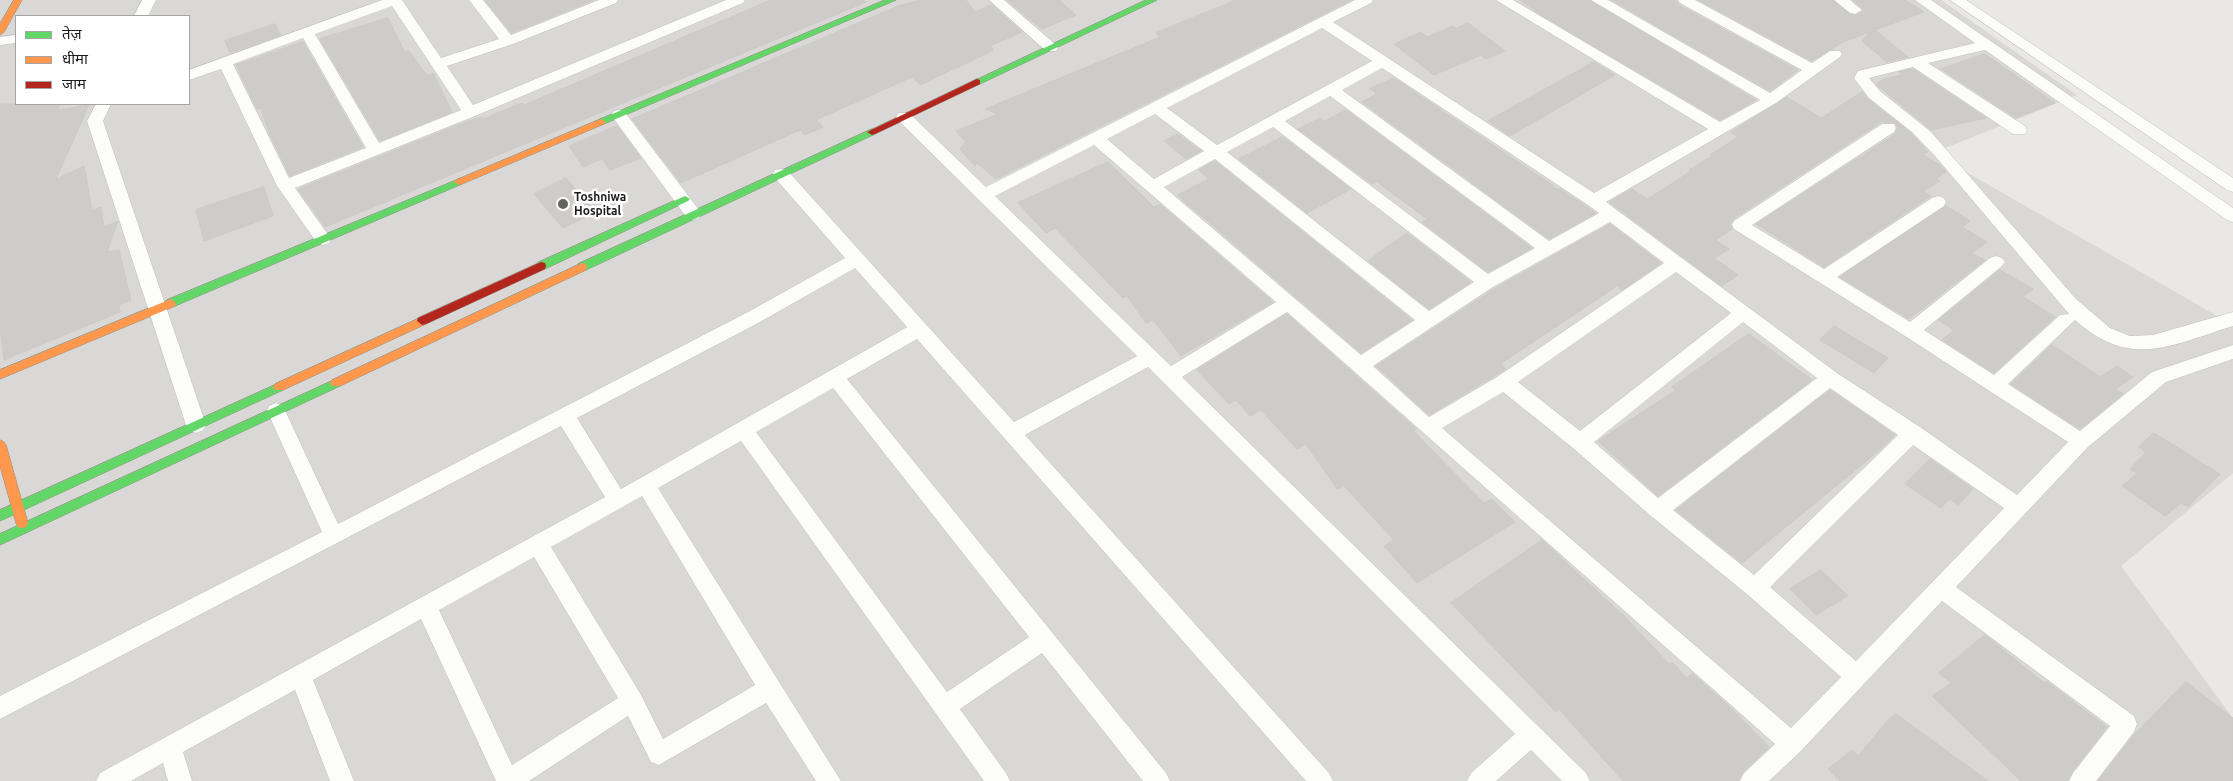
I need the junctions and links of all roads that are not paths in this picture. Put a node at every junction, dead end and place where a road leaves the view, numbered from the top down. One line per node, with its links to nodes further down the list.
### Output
1 (18, 0): 22 (street)
2 (149, 0): 20 (street)
3 (395, 0): 23 (street); 33 (street)
4 (476, 0): 26 (street)
5 (611, 0): 18 (street)
6 (738, 0): 40 (street)
7 (892, 0): 17 (street)
8 (996, 0): 28 (street)
9 (1366, 0): 21 (street)
10 (1503, 0): 45 (street)
11 (1598, 0): 37 (street)
12 (1685, 0): 34 (street)
13 (1841, 0): 19 (street)
14 (1922, 0): 27 (street)
15 (1956, 0): 52 (street)
16 (1148, 1): 28 (street)
17 (874, 3): 41 (street)
18 (584, 4): 26 (street)
19 (1855, 10)
20 (142, 15)
21 (1323, 22): 30 (street); 39 (street)
22 (2, 26)
23 (307, 32): 32 (street); 48 (street)
24 (15, 39): 25 (street)
25 (0, 41)
26 (508, 41): 33 (street)
27 (1988, 45): 31 (street); 60 (street)
28 (1051, 48): 42 (street)
29 (1835, 54): 34 (street)
30 (1383, 61): 36 (street); 56 (street)
31 (1914, 61): 46 (street); 71 (street)
32 (225, 62): 35 (street); 51 (street)
33 (439, 64): 40 (street)
34 (1813, 70): 37 (street)
35 (190, 75)
36 (1331, 89): 43 (street); 62 (street)
37 (1771, 100): 45 (street)
38 (103, 105): 69 (street)
39 (1156, 107): 47 (street); 49 (street)
40 (470, 112): 48 (street)
41 (619, 115): 55 (street); 61 (street)
42 (904, 117): 50 (street); 54 (street)
43 (1274, 120): 49 (street); 67 (street)
44 (1888, 128): 66 (street)
45 (1721, 130): 56 (street)
46 (2019, 130)
47 (1096, 138): 53 (street); 54 (street)
48 (375, 150): 51 (street)
49 (1216, 152): 53 (street); 72 (street)
50 (782, 174): 59 (street); 63 (street)
51 (285, 186): 61 (street)
52 (2233, 186)
53 (1152, 187): 68 (street)
54 (984, 195): 77 (street)
55 (688, 198): 59 (street); 87 (street)
56 (1594, 201): 58 (street)
57 (1938, 202): 66 (street)
58 (1611, 214): 62 (street); 65 (street)
59 (694, 216): 85 (street)
60 (2233, 216)
61 (323, 239): 69 (street)
62 (1548, 249): 67 (street)
63 (857, 259): 74 (street); 86 (street)
64 (1996, 262): 75 (street)
65 (1676, 263): 70 (street); 83 (street)
66 (1824, 277): 75 (street)
67 (1487, 282): 72 (street)
68 (1288, 304): 78 (street); 80 (street)
69 (158, 309): 79 (street); 87 (street)
70 (1743, 312): 82 (street); 93 (street)
71 (2233, 319)
72 (1428, 320): 78 (street)
73 (2066, 320): 84 (street)
74 (919, 329): 81 (street); 90 (street)
75 (1911, 331): 84 (street)
76 (2233, 352): 92 (street)
77 (1150, 358): 80 (street); 90 (street)
78 (1360, 365): 88 (street)
79 (0, 374)
80 (1169, 376): 115 (street)
81 (835, 377): 89 (street); 108 (street)
82 (1830, 378): 91 (street); 99 (street)
83 (1504, 382): 88 (street); 93 (street)
84 (1995, 385): 92 (street)
85 (276, 411): 101 (street); 102 (street)
86 (565, 416): 96 (street); 102 (street)
87 (196, 425): 97 (street)
88 (1428, 428): 116 (street)
89 (744, 430): 95 (street); 113 (street)
90 (1011, 433): 125 (street)
91 (1912, 434): 98 (street); 105 (street)
92 (2081, 441): 98 (street)
93 (1580, 442): 99 (street)
94 (0, 445): 97 (street)
95 (646, 485): 96 (street); 111 (street)
96 (617, 500): 104 (street)
97 (18, 507): 100 (street); 101 (street)
98 (2018, 507): 106 (street)
99 (1658, 510): 105 (street)
100 (0, 516)
101 (24, 529): 103 (street)
102 (334, 536): 114 (street)
103 (0, 540)
104 (538, 544): 107 (street); 112 (street)
105 (1755, 588): 110 (street)
106 (1941, 588): 110 (street); 129 (street)
107 (426, 606): 109 (street); 122 (street)
108 (1044, 638): 113 (street); 124 (street)
109 (300, 676): 117 (street); 121 (street)
110 (1857, 676): 116 (street)
111 (770, 689): 112 (street); 118 (street)
112 (632, 701): 122 (street)
113 (944, 706): 123 (street)
114 (0, 708)
115 (1531, 734): 126 (street); 127 (street)
116 (1792, 744): 128 (street)
117 (170, 747): 119 (street); 120 (street)
118 (827, 780)
119 (108, 781)
120 (180, 781)
121 (342, 781)
122 (508, 781)
123 (998, 781)
124 (1158, 781)
125 (1321, 781)
126 (1479, 781)
127 (1578, 781)
128 (1752, 781)
129 (2081, 781)

